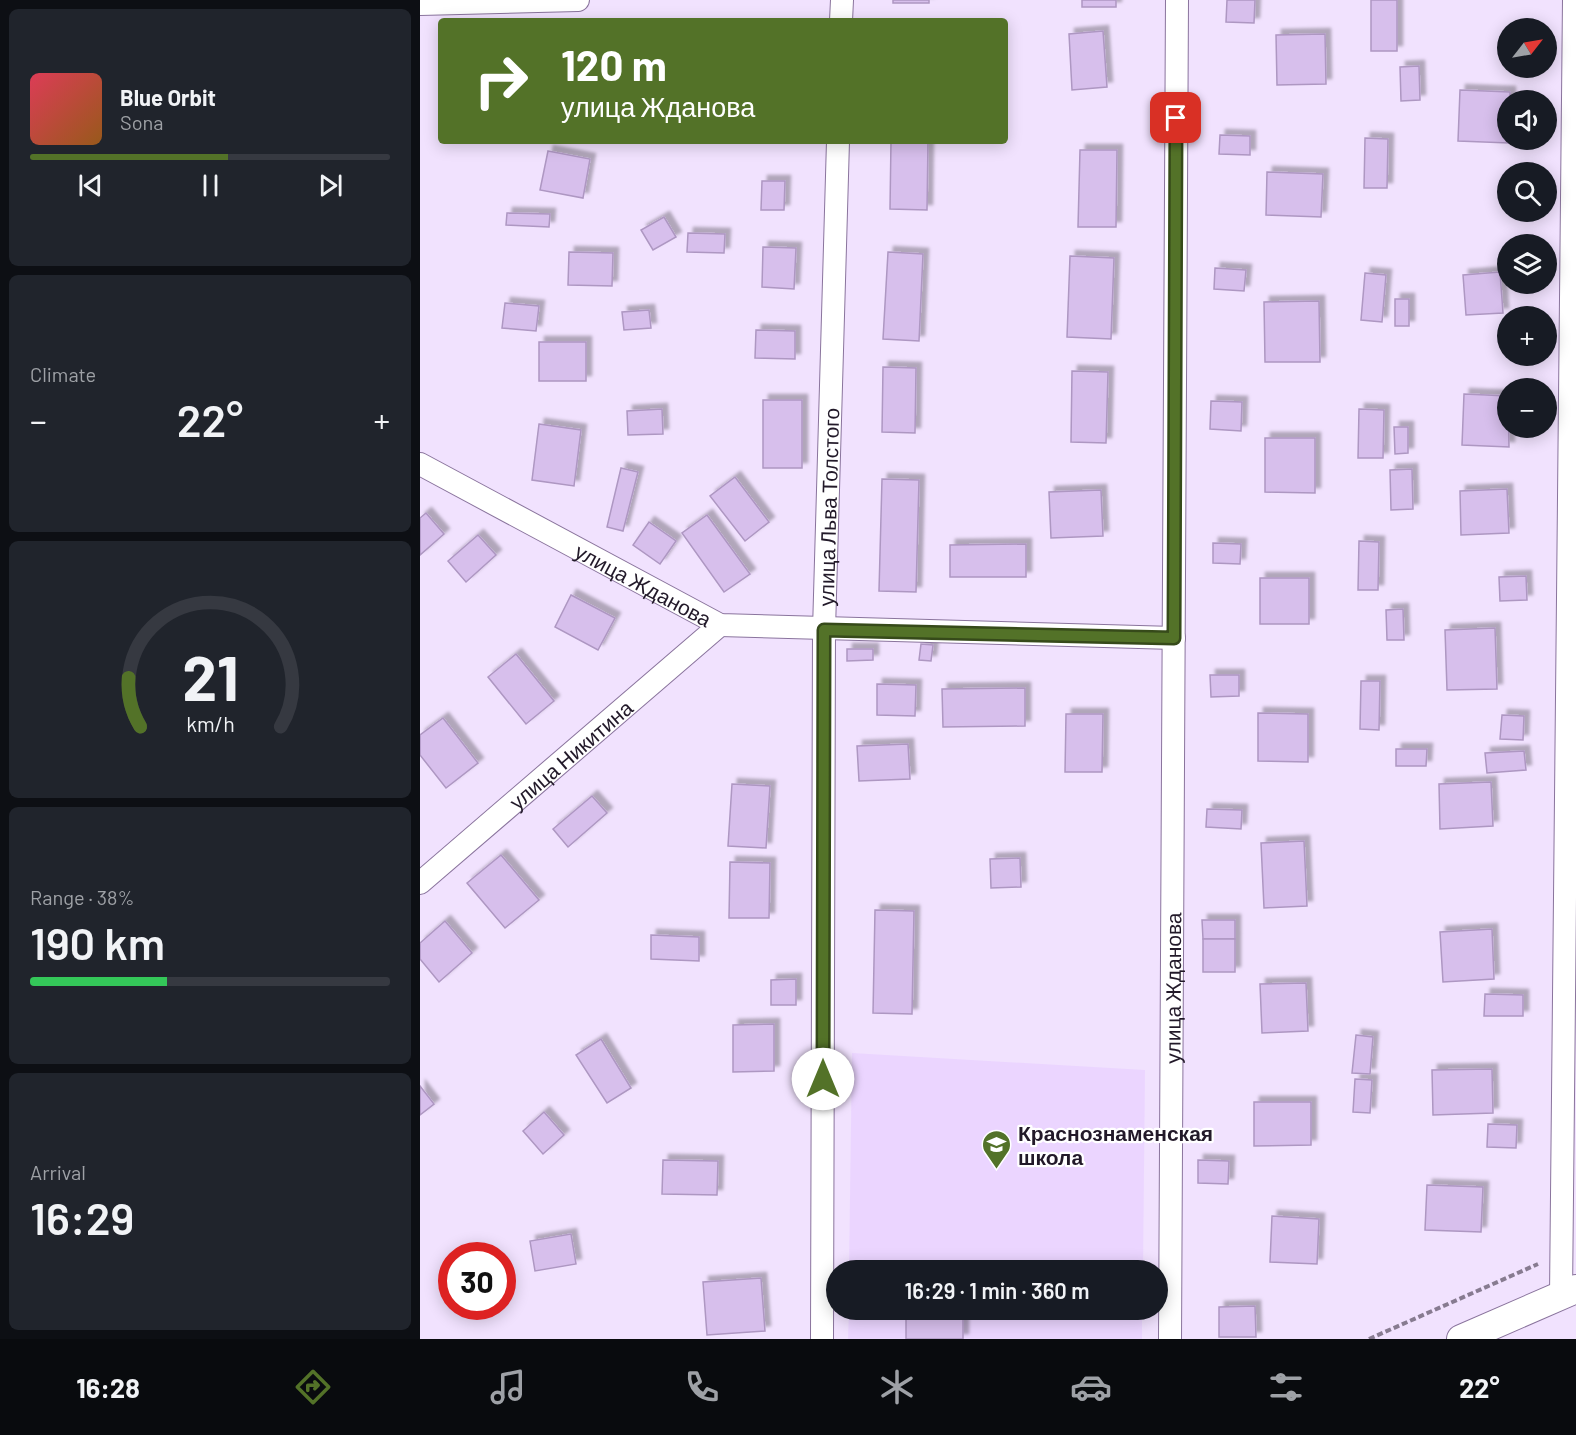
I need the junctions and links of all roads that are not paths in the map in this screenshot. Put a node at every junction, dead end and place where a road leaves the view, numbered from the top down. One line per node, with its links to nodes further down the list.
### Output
1 (578, 0): 5 (street)
2 (842, 0): 6 (street)
3 (1177, 0): 11 (street, улица Жданова)
4 (1574, 0): 13 (street)
5 (420, 4)
6 (841, 18)
7 (838, 144): 10 (street, улица Льва Толстого)
8 (420, 464): 9 (street, улица Жданова)
9 (720, 626): 10 (street, улица Жданова); 12 (street, улица Никитина)
10 (824, 630): 11 (street, улица Жданова); 14 (street, улица Льва Толстого)
11 (1174, 638): 15 (street, улица Жданова)
12 (420, 883)
13 (1569, 1292): 16 (street)
14 (822, 1339)
15 (1170, 1339)
16 (1461, 1339)

